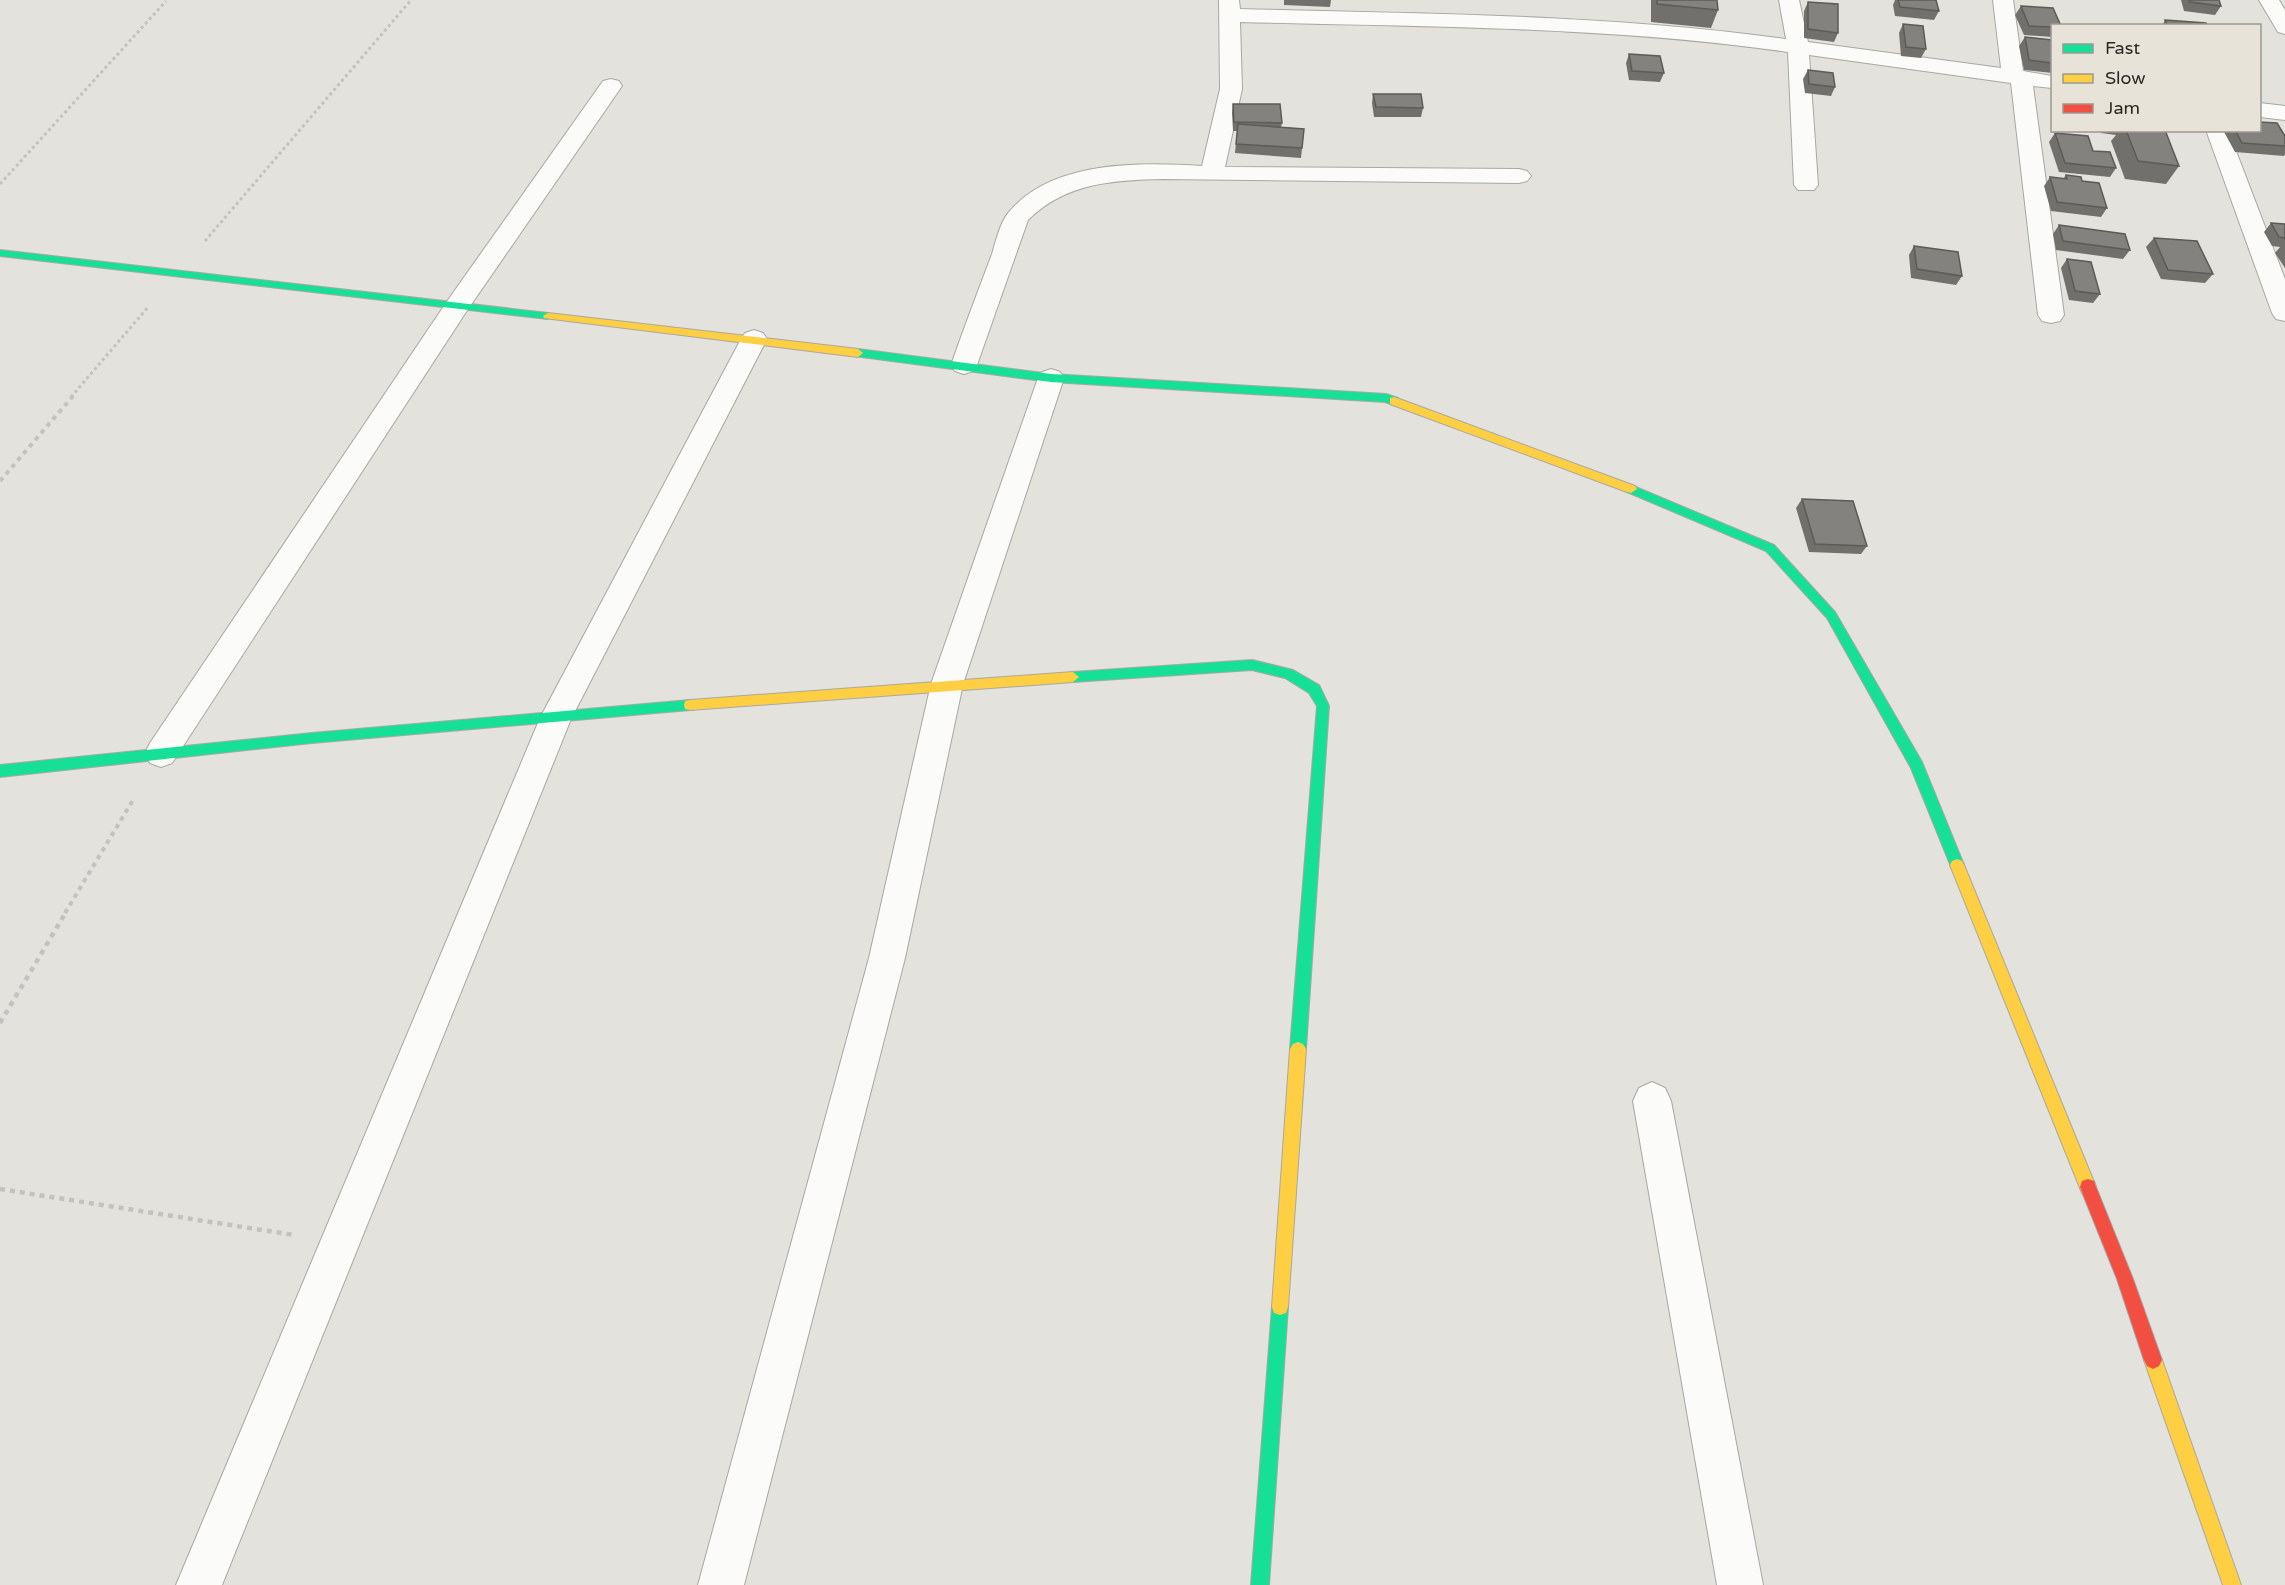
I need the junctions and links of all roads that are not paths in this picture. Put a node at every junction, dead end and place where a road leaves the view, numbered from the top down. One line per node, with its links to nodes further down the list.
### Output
1 (1789, 0): 6 (street)
2 (2003, 0): 7 (street)
3 (2275, 2): 5 (street)
4 (1229, 8): 6 (street); 13 (street)
5 (2285, 28)
6 (1797, 47): 7 (street); 15 (street)
7 (2017, 77): 8 (street); 19 (street)
8 (2051, 82)
9 (611, 86): 17 (street)
10 (2261, 110): 11 (street)
11 (2285, 113)
12 (2218, 132): 18 (street)
13 (1212, 174): 14 (street); 21 (street)
14 (1519, 176)
15 (1806, 185)
16 (0, 252): 17 (street)
17 (457, 306): 20 (street); 25 (street)
18 (2285, 314)
19 (2051, 315)
20 (754, 339): 21 (street); 24 (street)
21 (964, 365): 22 (street)
22 (1051, 378): 23 (street); 32 (street)
23 (947, 684): 24 (street); 29 (street); 30 (street)
24 (556, 718): 25 (street); 28 (street)
25 (161, 753): 26 (street)
26 (0, 771)
27 (1652, 1101): 31 (street)
28 (199, 1585)
29 (721, 1585)
30 (1260, 1585)
31 (1740, 1585)
32 (2232, 1585)

